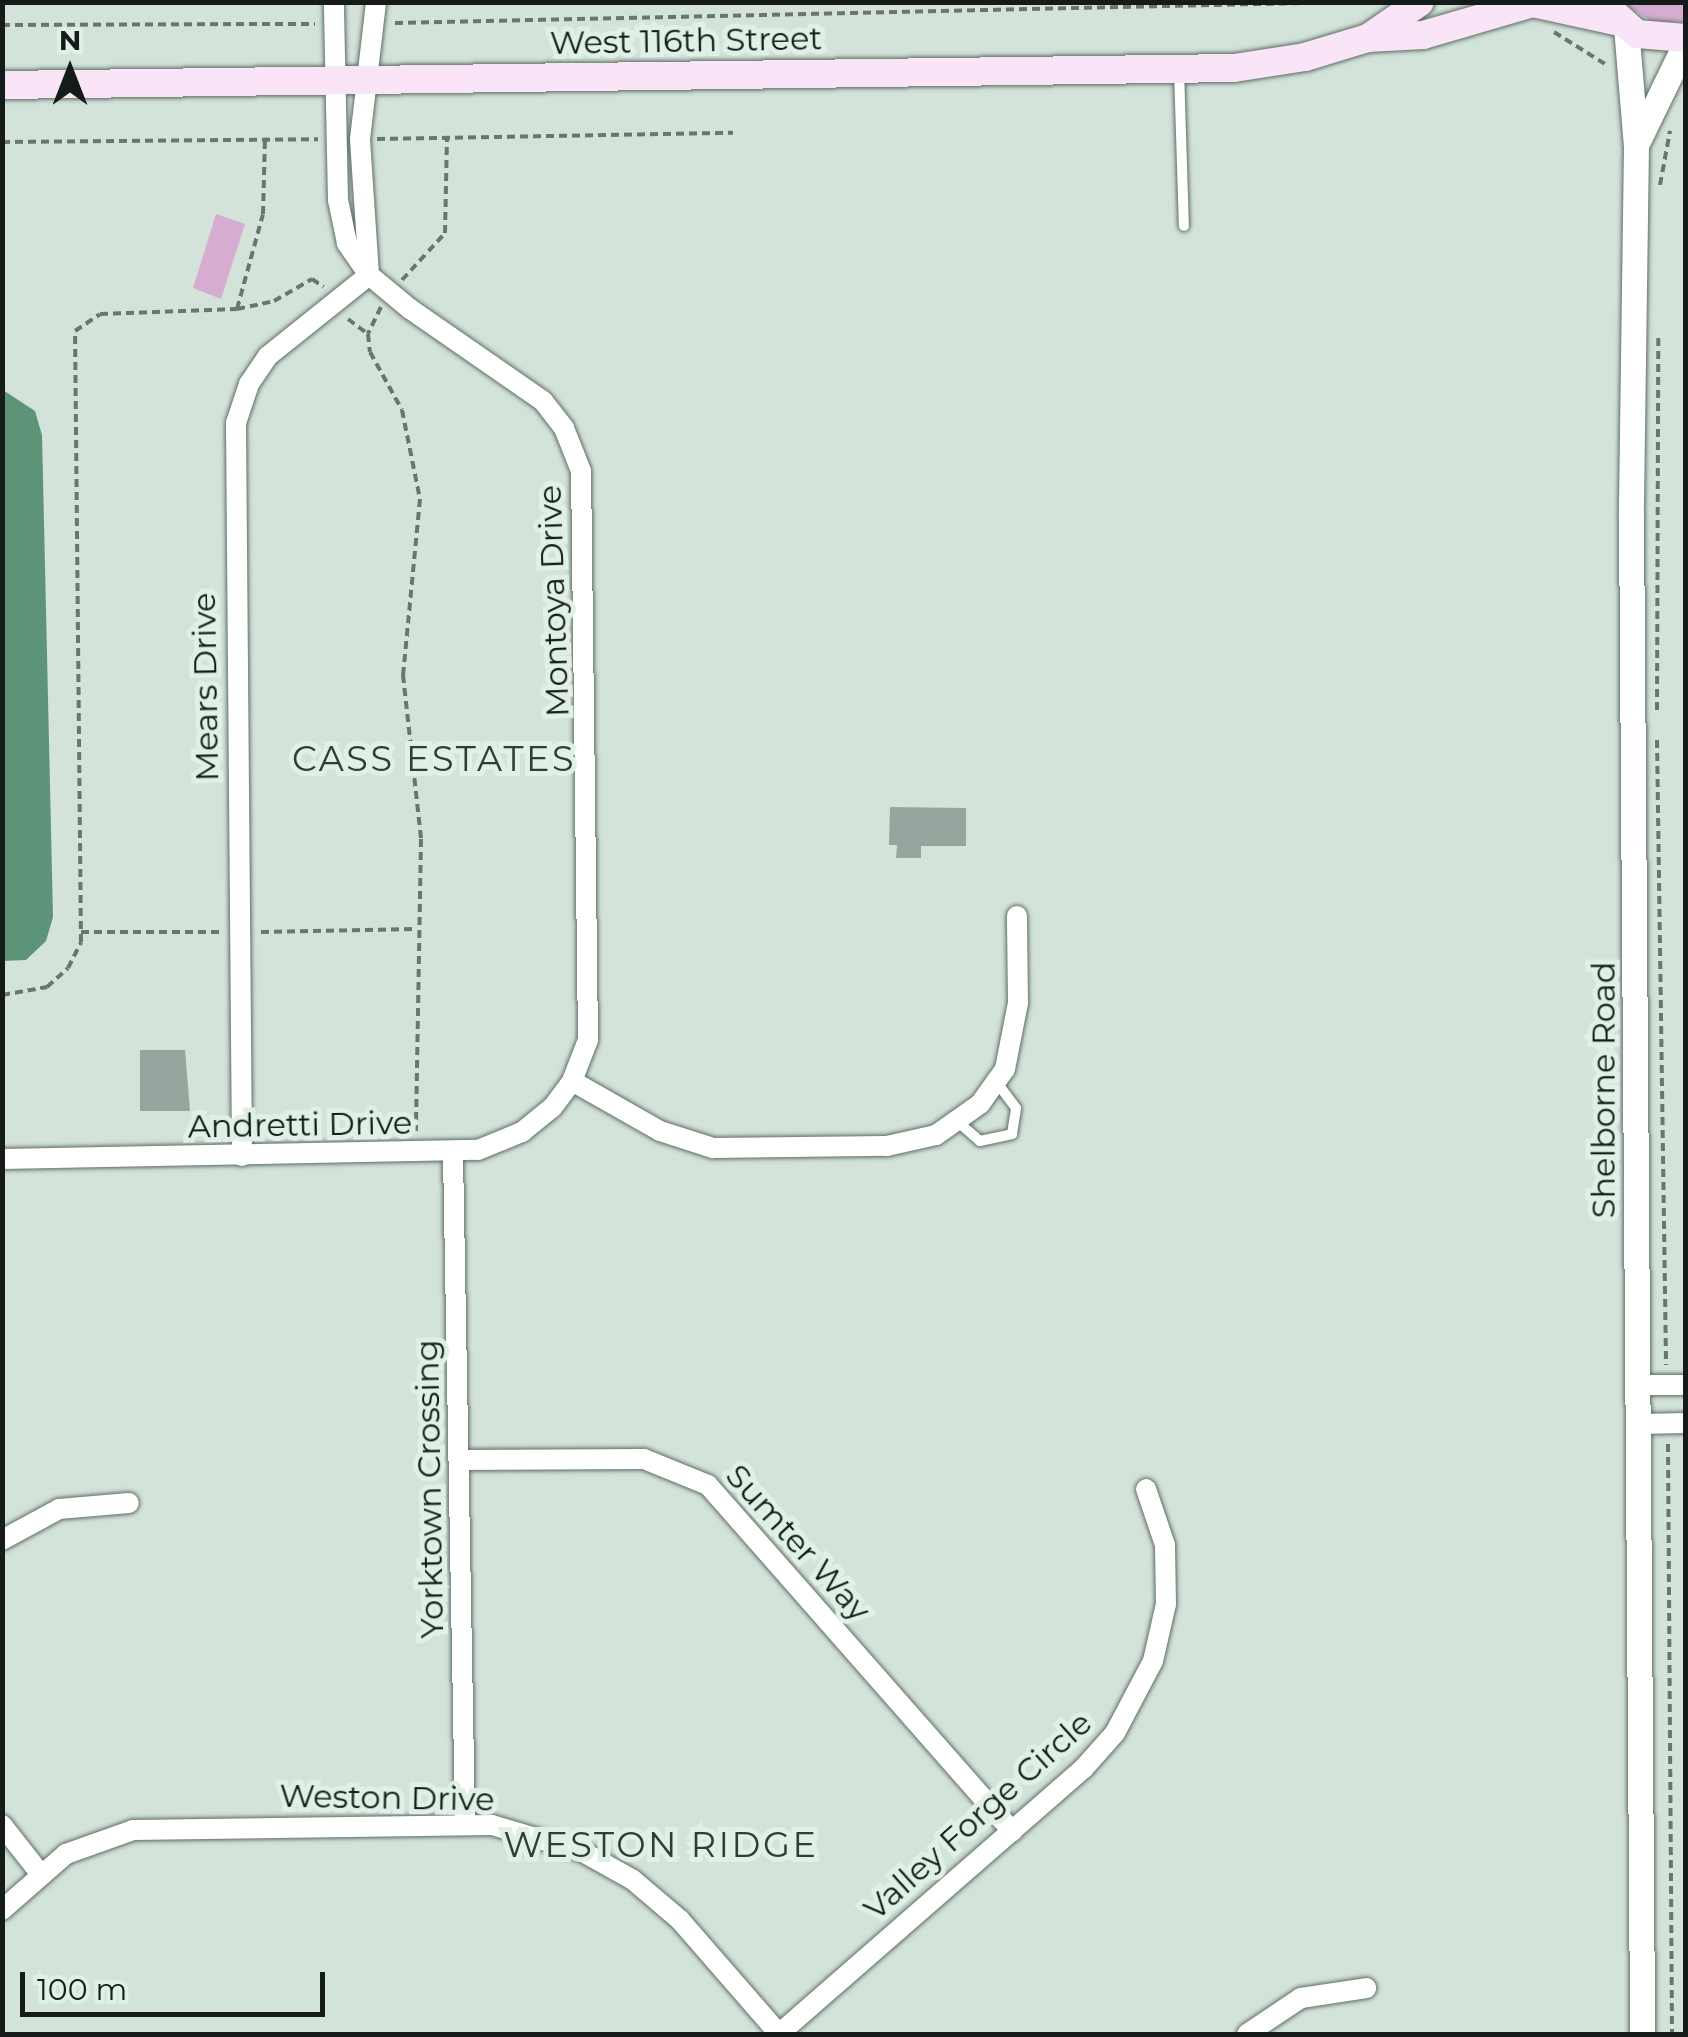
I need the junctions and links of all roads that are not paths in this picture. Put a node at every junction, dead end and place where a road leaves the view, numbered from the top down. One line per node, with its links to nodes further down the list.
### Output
1 (334, 2): 8 (street, Montoya Drive)
2 (376, 2): 9 (street)
3 (1420, 2): 5 (main road, West 116th Street)
4 (1617, 17): 5 (main road, West 116th Street); 6 (main road, West 116th Street); 11 (street, Shelborne Road)
5 (1368, 38): 7 (main road, West 116th Street)
6 (1686, 40): 11 (street, Shelborne Road)
7 (1179, 69): 9 (main road, West 116th Street); 12 (lane)
8 (336, 80): 9 (main road, West 116th Street); 10 (main road, West 116th Street); 13 (street, Montoya Drive)
9 (366, 80): 13 (street)
10 (2, 85)
11 (1636, 145): 21 (street, Shelborne Road)
12 (1184, 226)
13 (370, 276): 15 (street, Montoya Drive); 19 (street, Mears Drive)
14 (1017, 916): 16 (street)
15 (572, 1081): 17 (street); 18 (street, Andretti Drive)
16 (997, 1084): 17 (street); 17 (lane)
17 (958, 1122)
18 (453, 1154): 19 (street, Andretti Drive); 25 (street, Yorktown Crossing)
19 (242, 1156): 20 (street, Andretti Drive)
20 (2, 1160)
21 (1638, 1385): 22 (street); 24 (street, Shelborne Road)
22 (1676, 1385)
23 (1677, 1423): 24 (street)
24 (1639, 1424): 37 (street, Shelborne Road)
25 (460, 1460): 29 (street, Yorktown Crossing); 31 (street, Sumter Way)
26 (1146, 1489): 31 (street, Valley Forge Circle)
27 (129, 1502): 28 (street)
28 (2, 1540)
29 (465, 1823): 32 (street, Weston Drive); 35 (street, Weston Drive)
30 (2, 1825): 32 (street)
31 (1012, 1831): 35 (street, Valley Forge Circle)
32 (39, 1872): 33 (street, Weston Drive)
33 (2, 1910)
34 (1366, 1988): 36 (street)
35 (779, 2034)
36 (1246, 2034)
37 (1642, 2034)

